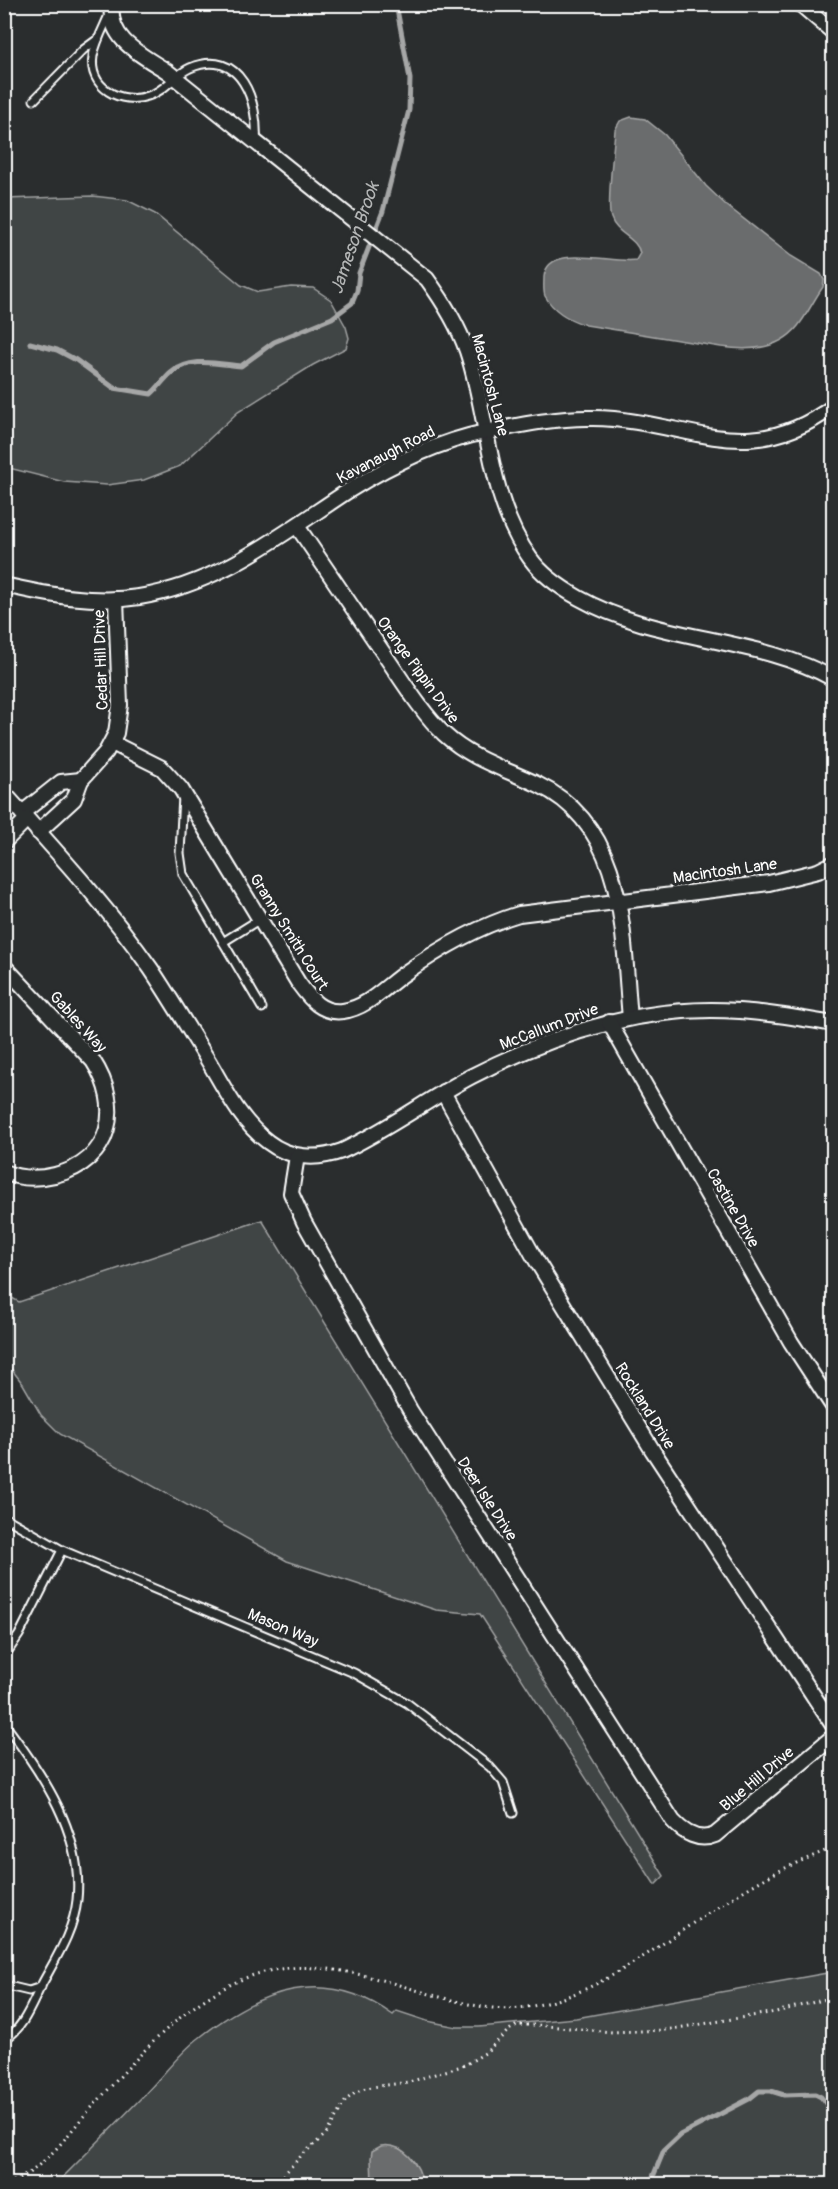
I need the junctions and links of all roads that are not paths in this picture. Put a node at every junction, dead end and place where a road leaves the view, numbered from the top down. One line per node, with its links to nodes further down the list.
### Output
1 (800, 4): 3 (street)
2 (112, 8): 4 (lane); 5 (street, Macintosh Lane)
3 (834, 33)
4 (98, 39): 5 (lane); 6 (lane)
5 (175, 78): 7 (street, Macintosh Lane); 7 (lane)
6 (34, 100)
7 (256, 143): 9 (street, Macintosh Lane)
8 (834, 406): 9 (street, Kavanaugh Road)
9 (486, 432): 10 (street, Kavanaugh Road); 13 (street, Macintosh Lane)
10 (297, 526): 12 (street, Kavanaugh Road); 22 (street, Orange Pippin Drive)
11 (4, 585): 12 (street, Kavanaugh Road)
12 (116, 599): 14 (street, Cedar Hill Drive)
13 (834, 679)
14 (112, 743): 15 (street, Cedar Hill Drive); 16 (street, Granny Smith Court)
15 (81, 780): 18 (street); 19 (street, Cedar Hill Drive)
16 (183, 792): 23 (street, Granny Smith Court); 24 (lane)
17 (4, 793): 18 (street)
18 (24, 816): 19 (street); 20 (street)
19 (38, 832): 31 (street)
20 (4, 842)
21 (834, 863): 22 (street, Macintosh Lane)
22 (619, 902): 23 (street, Granny Smith Court); 27 (street, Orange Pippin Drive)
23 (260, 919): 24 (lane)
24 (223, 942): 26 (lane)
25 (4, 966): 32 (street, Gables Way)
26 (262, 1008)
27 (630, 1018): 28 (street, McCallum Drive); 29 (street, McCallum Drive)
28 (609, 1022): 30 (street, McCallum Drive); 33 (street, Castine Drive)
29 (834, 1024)
30 (442, 1092): 31 (street, McCallum Drive); 38 (street, Rockland Drive)
31 (297, 1156): 41 (street, Deer Isle Drive)
32 (4, 1172)
33 (834, 1408)
34 (4, 1517): 35 (lane, Mason Way)
35 (62, 1550): 36 (lane); 40 (lane, Mason Way)
36 (4, 1657)
37 (4, 1723): 43 (lane)
38 (834, 1727)
39 (834, 1736): 41 (street, Blue Hill Drive)
40 (513, 1813)
41 (698, 1837)
42 (4, 1985): 43 (lane)
43 (41, 1987): 44 (lane)
44 (4, 2039)

